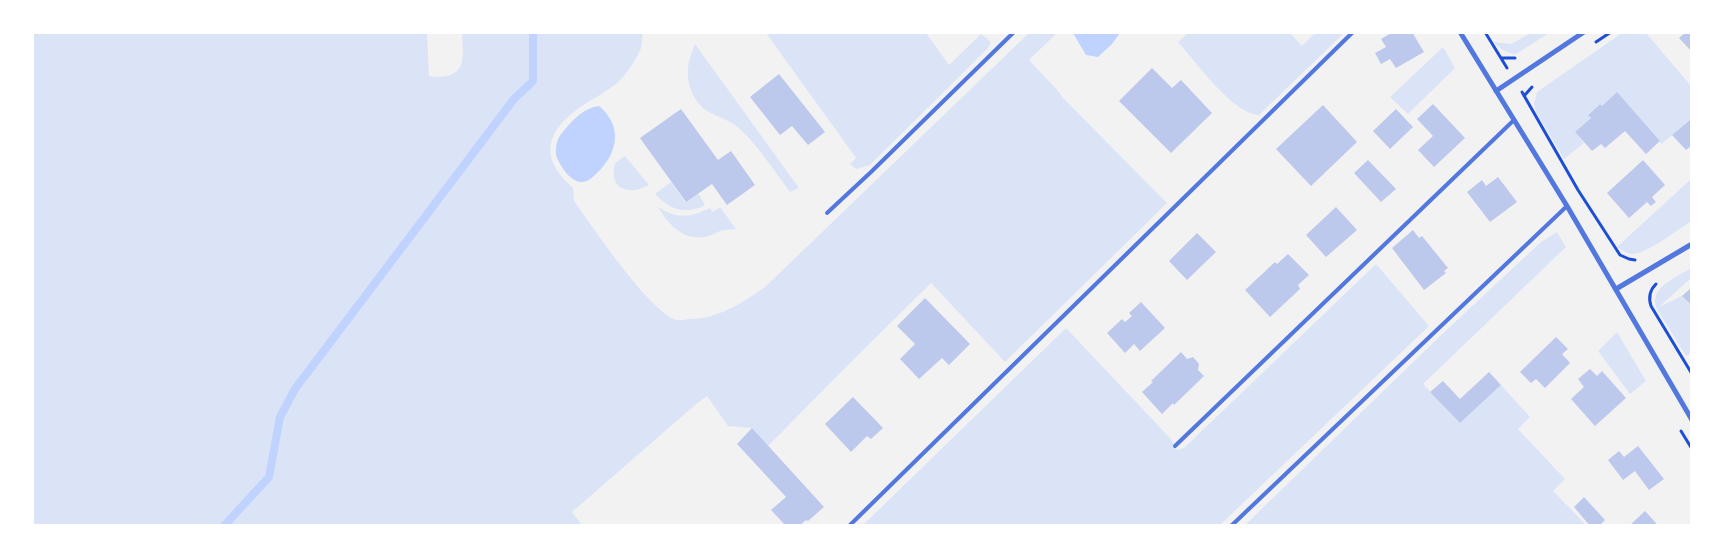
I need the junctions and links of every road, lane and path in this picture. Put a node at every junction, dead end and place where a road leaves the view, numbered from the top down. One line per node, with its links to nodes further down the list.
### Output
1 (1014, 32): 10 (lane)
2 (1353, 32): 18 (lane)
3 (1460, 32): 7 (street)
4 (1485, 32): 6 (path)
5 (1584, 32): 6 (street)
6 (1514, 80): 7 (street); 12 (path)
7 (1496, 91): 8 (street)
8 (1514, 120): 9 (street); 17 (lane)
9 (1567, 206): 14 (street); 19 (lane)
10 (827, 213)
11 (1692, 244): 14 (street)
12 (1642, 258)
13 (1661, 280): 15 (path)
14 (1616, 289): 16 (street)
15 (1692, 374)
16 (1692, 420)
17 (1175, 446)
18 (849, 526)
19 (1231, 526)

